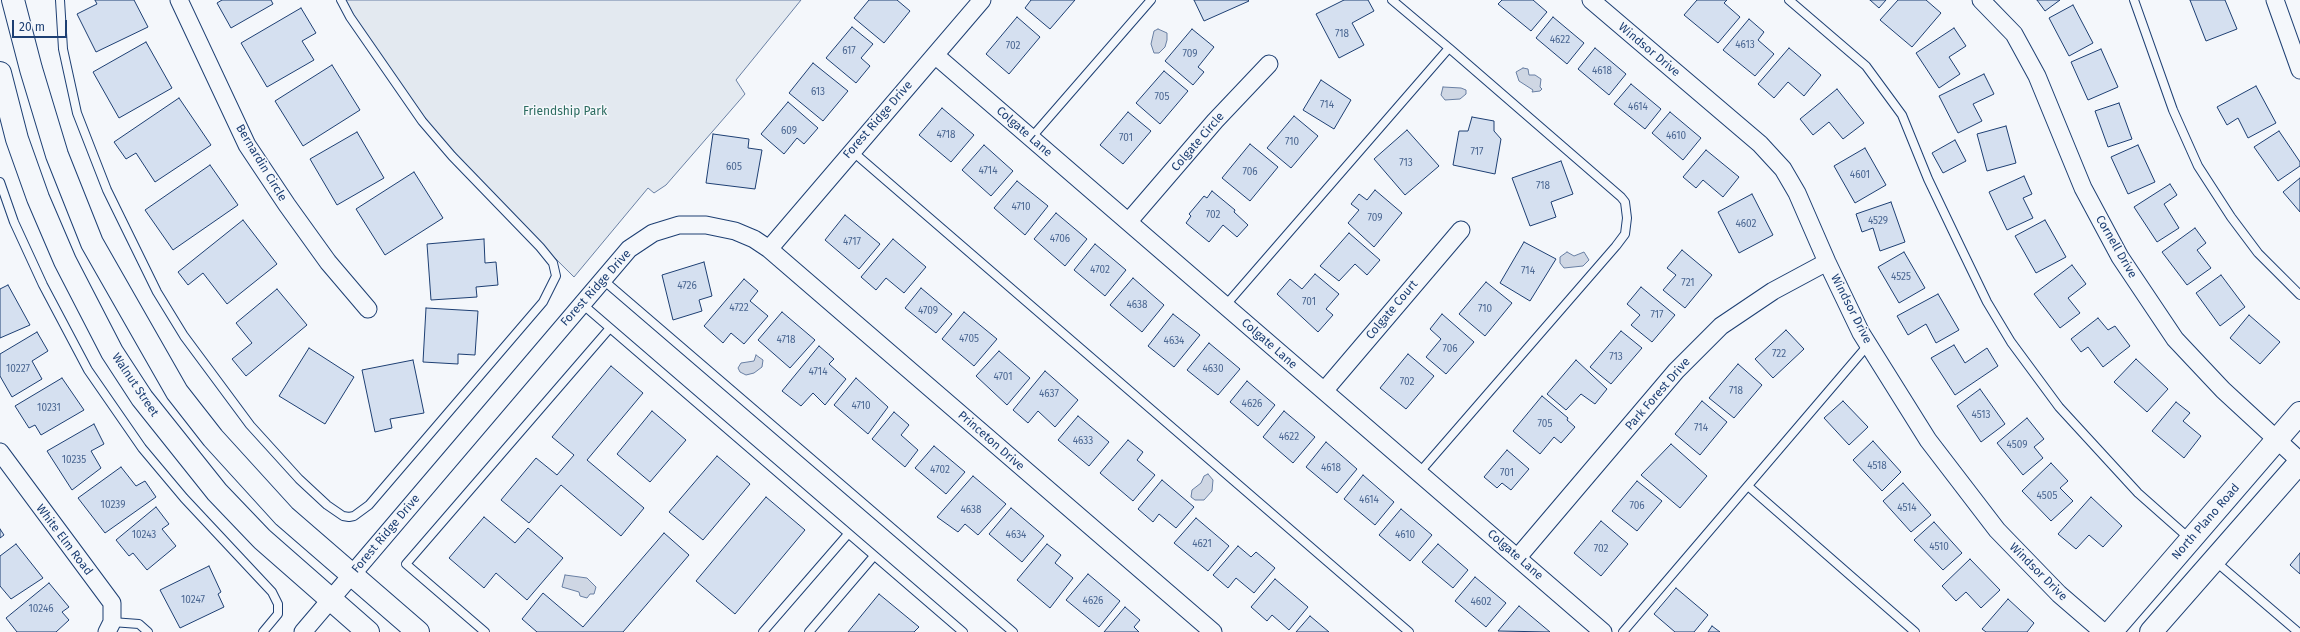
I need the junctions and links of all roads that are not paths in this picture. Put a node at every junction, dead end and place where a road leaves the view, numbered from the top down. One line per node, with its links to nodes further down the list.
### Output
1 (13, 0): 44 (main road)
2 (60, 0): 4 (lane)
3 (179, 0): 29 (street, Bernardin Circle)
4 (341, 0)
5 (982, 0): 14 (street, Forest Ridge Drive)
6 (1151, 0): 18 (lane)
7 (1392, 0): 13 (lane)
8 (1591, 0): 24 (street, Windsor Drive)
9 (1789, 0): 40 (lane)
10 (1981, 0): 34 (street, Cornell Drive)
11 (2134, 0): 26 (lane)
12 (2275, 0): 16 (street)
13 (1449, 48): 28 (lane); 37 (lane)
14 (935, 55): 18 (street, Colgate Lane); 19 (street, Forest Ridge Drive)
15 (1269, 64): 21 (street, Colgate Circle)
16 (2300, 70)
17 (0, 73): 45 (main road, Walnut Street)
18 (1031, 138): 21 (street, Colgate Lane)
19 (851, 151): 23 (street, Forest Ridge Drive); 58 (lane)
20 (0, 182): 48 (lane)
21 (1129, 221): 28 (street, Colgate Lane)
22 (1461, 230): 32 (street, Colgate Court)
23 (769, 250): 25 (street, Forest Ridge Drive); 57 (street, Princeton Drive)
24 (1827, 262): 31 (street, Windsor Drive); 42 (street, Park Forest Drive)
25 (602, 279): 27 (street, Forest Ridge Drive); 56 (lane)
26 (2300, 295)
27 (581, 303): 30 (lane); 44 (street, Forest Ridge Drive)
28 (1225, 306): 32 (street, Colgate Lane)
29 (368, 309)
30 (610, 328): 39 (lane); 52 (lane)
31 (1868, 344): 38 (lane); 62 (street, Windsor Drive)
32 (1324, 391): 37 (street, Colgate Lane)
33 (2300, 413): 34 (main road, North Plano Road)
34 (2276, 441): 36 (street, Cornell Drive); 40 (main road, North Plano Road)
35 (0, 452): 46 (street, White Elm Road)
36 (2300, 461): 43 (main road)
37 (1419, 473): 42 (street, Colgate Lane)
38 (1748, 486): 60 (lane); 61 (lane)
39 (848, 534): 41 (lane); 53 (lane)
40 (2191, 540): 63 (main road, North Plano Road)
41 (874, 556): 54 (lane); 55 (lane)
42 (1518, 557): 59 (street, Colgate Lane)
43 (2214, 560): 64 (main road); 65 (lane)
44 (352, 574): 45 (street, Forest Ridge Drive); 51 (main road)
45 (330, 600): 49 (street, Forest Ridge Drive); 50 (main road, Walnut Street)
46 (110, 627): 47 (lane)
47 (148, 632)
48 (263, 632)
49 (303, 632)
50 (368, 632)
51 (418, 632)
52 (485, 632)
53 (763, 632)
54 (809, 632)
55 (963, 632)
56 (1013, 632)
57 (1213, 632)
58 (1409, 632)
59 (1604, 632)
60 (1623, 632)
61 (1915, 632)
62 (2103, 632)
63 (2111, 632)
64 (2151, 632)
65 (2298, 632)

